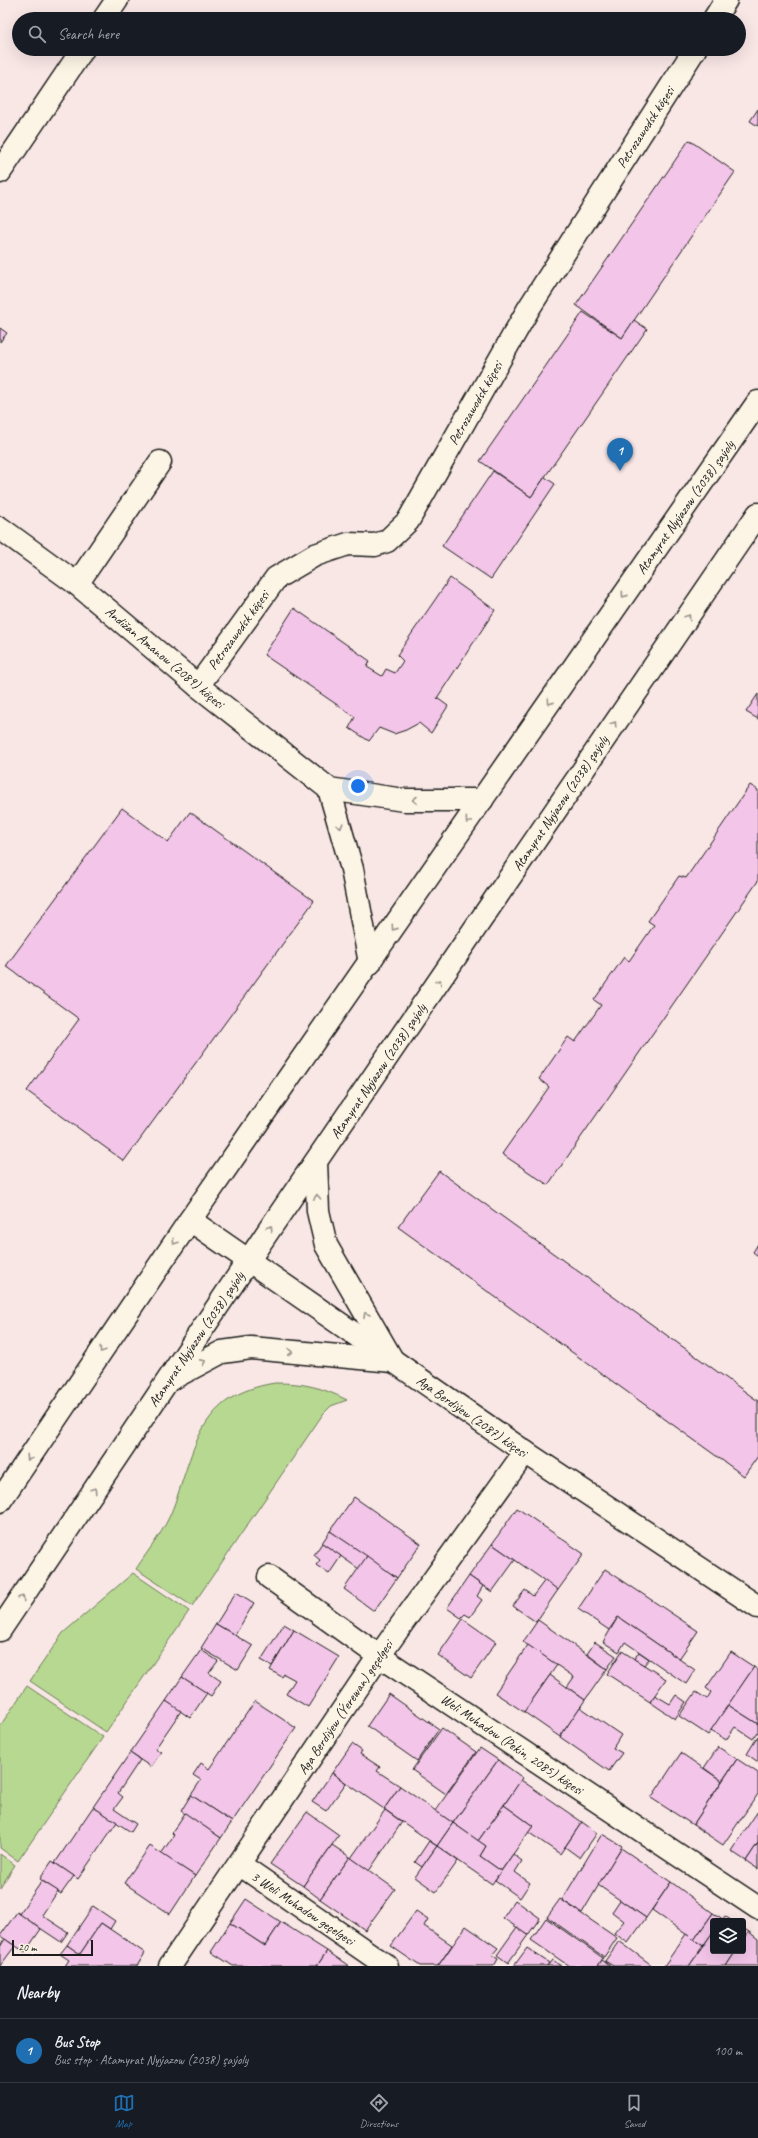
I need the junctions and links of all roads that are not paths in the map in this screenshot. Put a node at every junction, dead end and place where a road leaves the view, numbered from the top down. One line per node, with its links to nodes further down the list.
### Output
1 (117, 0): 3 (street)
2 (726, 0): 4 (street)
3 (109, 12)
4 (718, 12)
5 (78, 56): 7 (street)
6 (691, 56): 13 (street, Petrozawodsk köçesi)
7 (0, 172)
8 (758, 402): 15 (street, Atamyrat Nyýazow (2038) şaýoly, one-way to 15)
9 (160, 462): 12 (street)
10 (758, 514): 17 (street, Atamyrat Nyýazow (2038) şaýoly, one-way to 10)
11 (0, 528): 12 (street, Andižan Amanow (2089) köçesi)
12 (77, 584): 13 (street, Andižan Amanow (2089) köçesi)
13 (198, 686): 14 (street, Andižan Amanow (2089) köçesi)
14 (328, 789): 15 (street, one-way to 14); 16 (street, one-way to 16)
15 (482, 800): 16 (street, Atamyrat Nyýazow (2038) şaýoly, one-way to 16)
16 (370, 963): 18 (street, Atamyrat Nyýazow (2038) şaýoly)
17 (316, 1162): 19 (street, Atamyrat Nyýazow (2038) şaýoly, one-way to 17); 20 (street, one-way to 17)
18 (190, 1220): 19 (street, Aga Berdiýew (2087) köçesi); 23 (street, Atamyrat Nyýazow (2038) şaýoly, one-way to 23)
19 (249, 1261): 20 (street, Aga Berdiýew (2087) köçesi); 21 (street, Atamyrat Nyýazow (2038) şaýoly)
20 (393, 1361): 21 (street, one-way to 20); 22 (street, Aga Berdiýew (2087) köçesi)
21 (168, 1380): 26 (street, Atamyrat Nyýazow (2038) şaýoly, one-way to 21)
22 (525, 1452): 25 (street, Aga Berdiýew (2087) köçesi); 27 (street, Aga Berdiýew (Ýerewan) geçelgesi)
23 (0, 1501)
24 (269, 1577): 27 (street, Weli Muhadow (Pekin, 2085) köçesi)
25 (758, 1607)
26 (0, 1630)
27 (379, 1656): 28 (street, Aga Berdiýew (Ýerewan) geçelgesi); 29 (street, Weli Muhadow (Pekin, 2085) köçesi)
28 (239, 1864): 30 (street, Aga Berdiýew (Ýerewan) geçelgesi); 31 (street, 3 Weli Muhadow geçelgesi)
29 (758, 1908)
30 (170, 1966)
31 (387, 1966)

